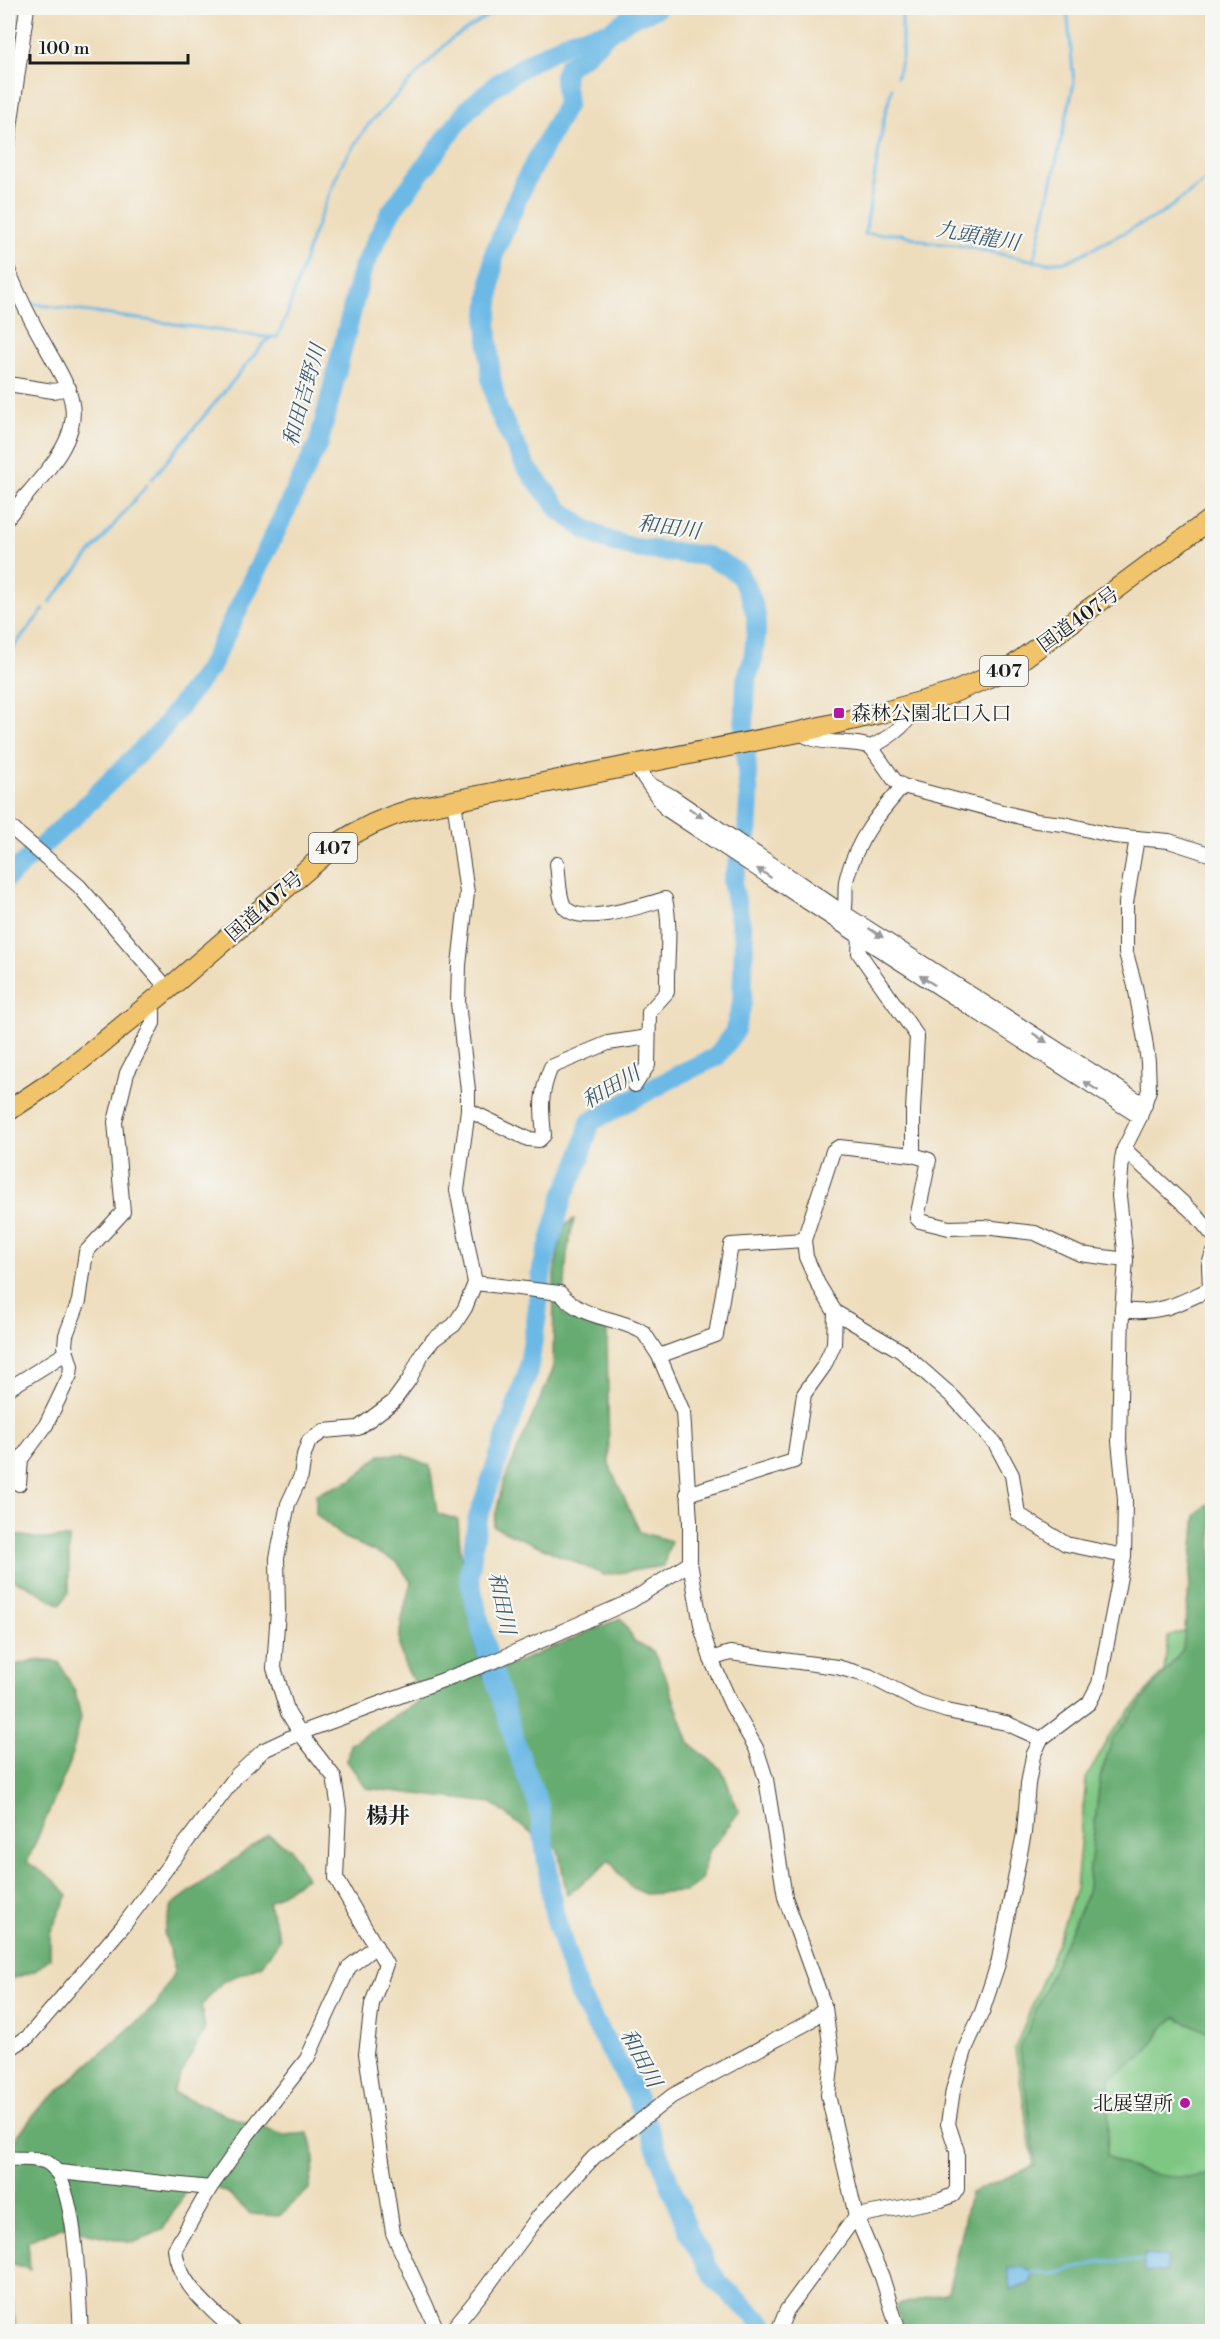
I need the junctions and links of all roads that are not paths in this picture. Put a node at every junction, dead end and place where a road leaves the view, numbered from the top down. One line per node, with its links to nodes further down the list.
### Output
1 (27, 8): 2 (street)
2 (8, 142)
3 (8, 270): 5 (street)
4 (8, 384): 5 (street)
5 (69, 388): 6 (street)
6 (8, 517)
7 (1212, 518): 8 (highway, 国道407号 / 407)
8 (920, 702): 9 (highway, 国道407号 / 407); 10 (street)
9 (799, 732): 10 (street); 11 (highway, 国道407号 / 407)
10 (871, 747): 12 (street)
11 (636, 766): 13 (highway, 国道407号 / 407); 18 (street)
12 (903, 786): 15 (street); 18 (street)
13 (454, 801): 20 (highway, 国道407号 / 407); 24 (street)
14 (8, 825): 20 (street)
15 (1137, 838): 16 (street); 26 (street)
16 (1212, 855)
17 (557, 864): 22 (street)
18 (841, 918): 19 (street); 26 (street, one-way to 26)
19 (860, 937): 26 (street, one-way to 19); 28 (street)
20 (168, 989): 21 (highway, 国道407号 / 407)
21 (150, 1003): 25 (highway, 国道407号 / 407); 37 (street)
22 (648, 1037): 23 (street); 24 (street)
23 (635, 1085)
24 (468, 1110): 33 (street)
25 (8, 1111)
26 (1142, 1111): 27 (street)
27 (1124, 1149): 29 (street); 32 (street)
28 (913, 1155): 30 (street); 32 (street)
29 (1212, 1234)
30 (804, 1240): 36 (street); 38 (street)
31 (1212, 1255): 34 (street)
32 (1126, 1260): 35 (street)
33 (475, 1283): 38 (street); 45 (street)
34 (1211, 1291): 35 (street)
35 (1122, 1310): 42 (street)
36 (835, 1312): 41 (street); 42 (street)
37 (66, 1353): 39 (street); 40 (street)
38 (659, 1356): 41 (street)
39 (8, 1389)
40 (18, 1484)
41 (687, 1494): 43 (street)
42 (1124, 1556): 46 (street)
43 (690, 1563): 44 (street); 45 (street)
44 (711, 1659): 46 (street); 48 (street)
45 (300, 1734): 47 (street); 49 (street)
46 (1041, 1739): 53 (street)
47 (376, 1946): 52 (street); 56 (street)
48 (825, 2008): 53 (street); 57 (street)
49 (8, 2050)
50 (8, 2158): 51 (street)
51 (59, 2172): 52 (street); 54 (street)
52 (210, 2188): 55 (street)
53 (856, 2216): 58 (street); 59 (street)
54 (81, 2331)
55 (236, 2331)
56 (438, 2331)
57 (450, 2331)
58 (778, 2331)
59 (899, 2331)

